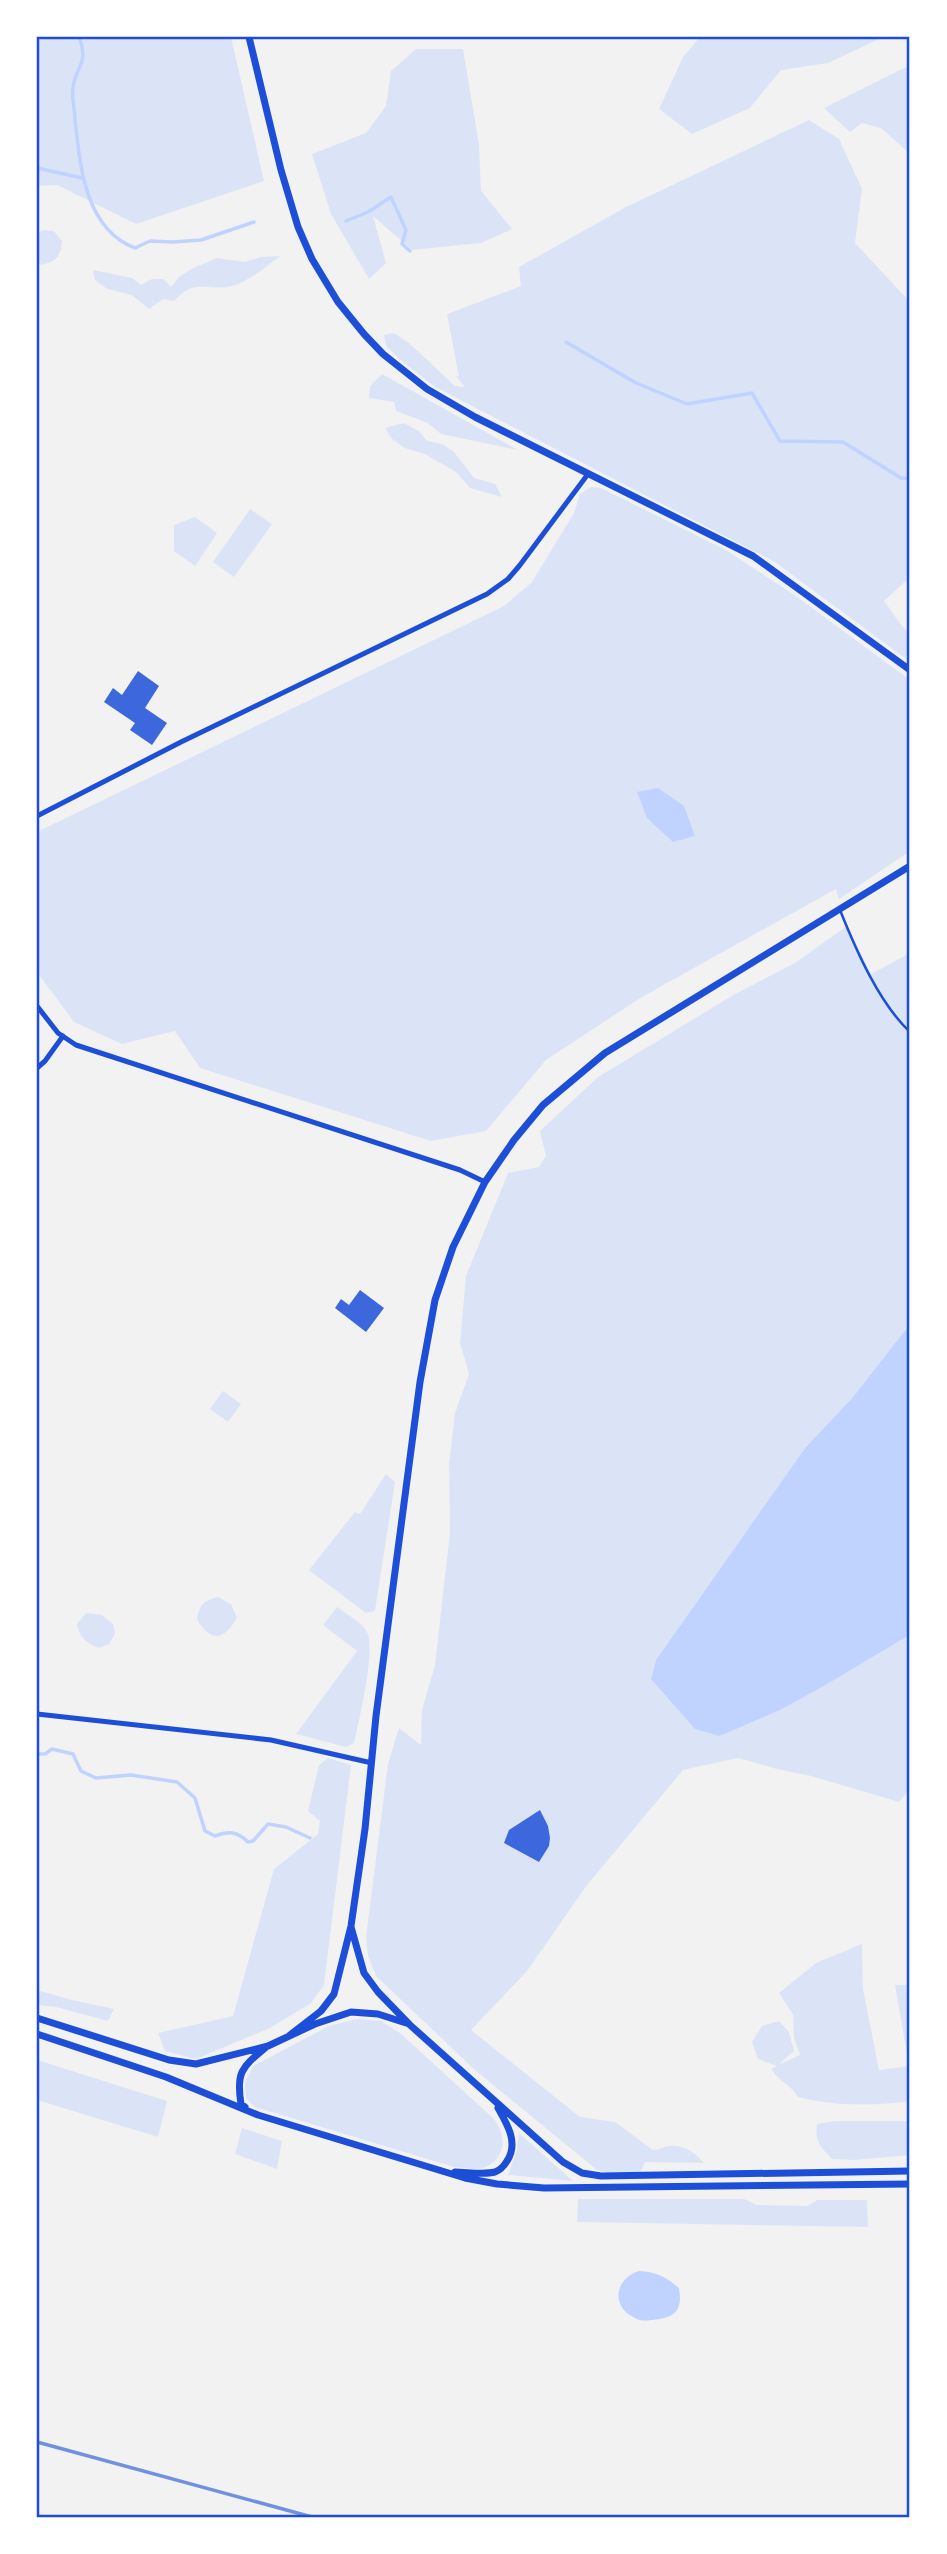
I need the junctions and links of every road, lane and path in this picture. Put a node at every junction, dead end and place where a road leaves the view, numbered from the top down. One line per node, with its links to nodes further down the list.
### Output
1 (249, 37): 2 (street)
2 (588, 474): 3 (street); 4 (street)
3 (910, 670)
4 (37, 816)
5 (910, 866): 6 (street)
6 (840, 910): 8 (lane); 11 (street)
7 (37, 1006): 9 (street)
8 (910, 1032)
9 (63, 1036): 10 (street); 11 (street)
10 (37, 1068)
11 (485, 1182): 13 (street)
12 (37, 1714): 13 (street)
13 (372, 1763): 14 (street)
14 (351, 1926): 16 (street); 18 (street)
15 (37, 2018): 19 (street)
16 (410, 2025): 18 (street); 20 (street)
17 (37, 2034): 21 (street)
18 (290, 2035): 19 (street)
19 (268, 2046): 21 (street)
20 (495, 2102): 22 (street); 23 (street)
21 (258, 2115): 23 (street)
22 (910, 2171)
23 (447, 2172): 24 (street)
24 (910, 2184)

